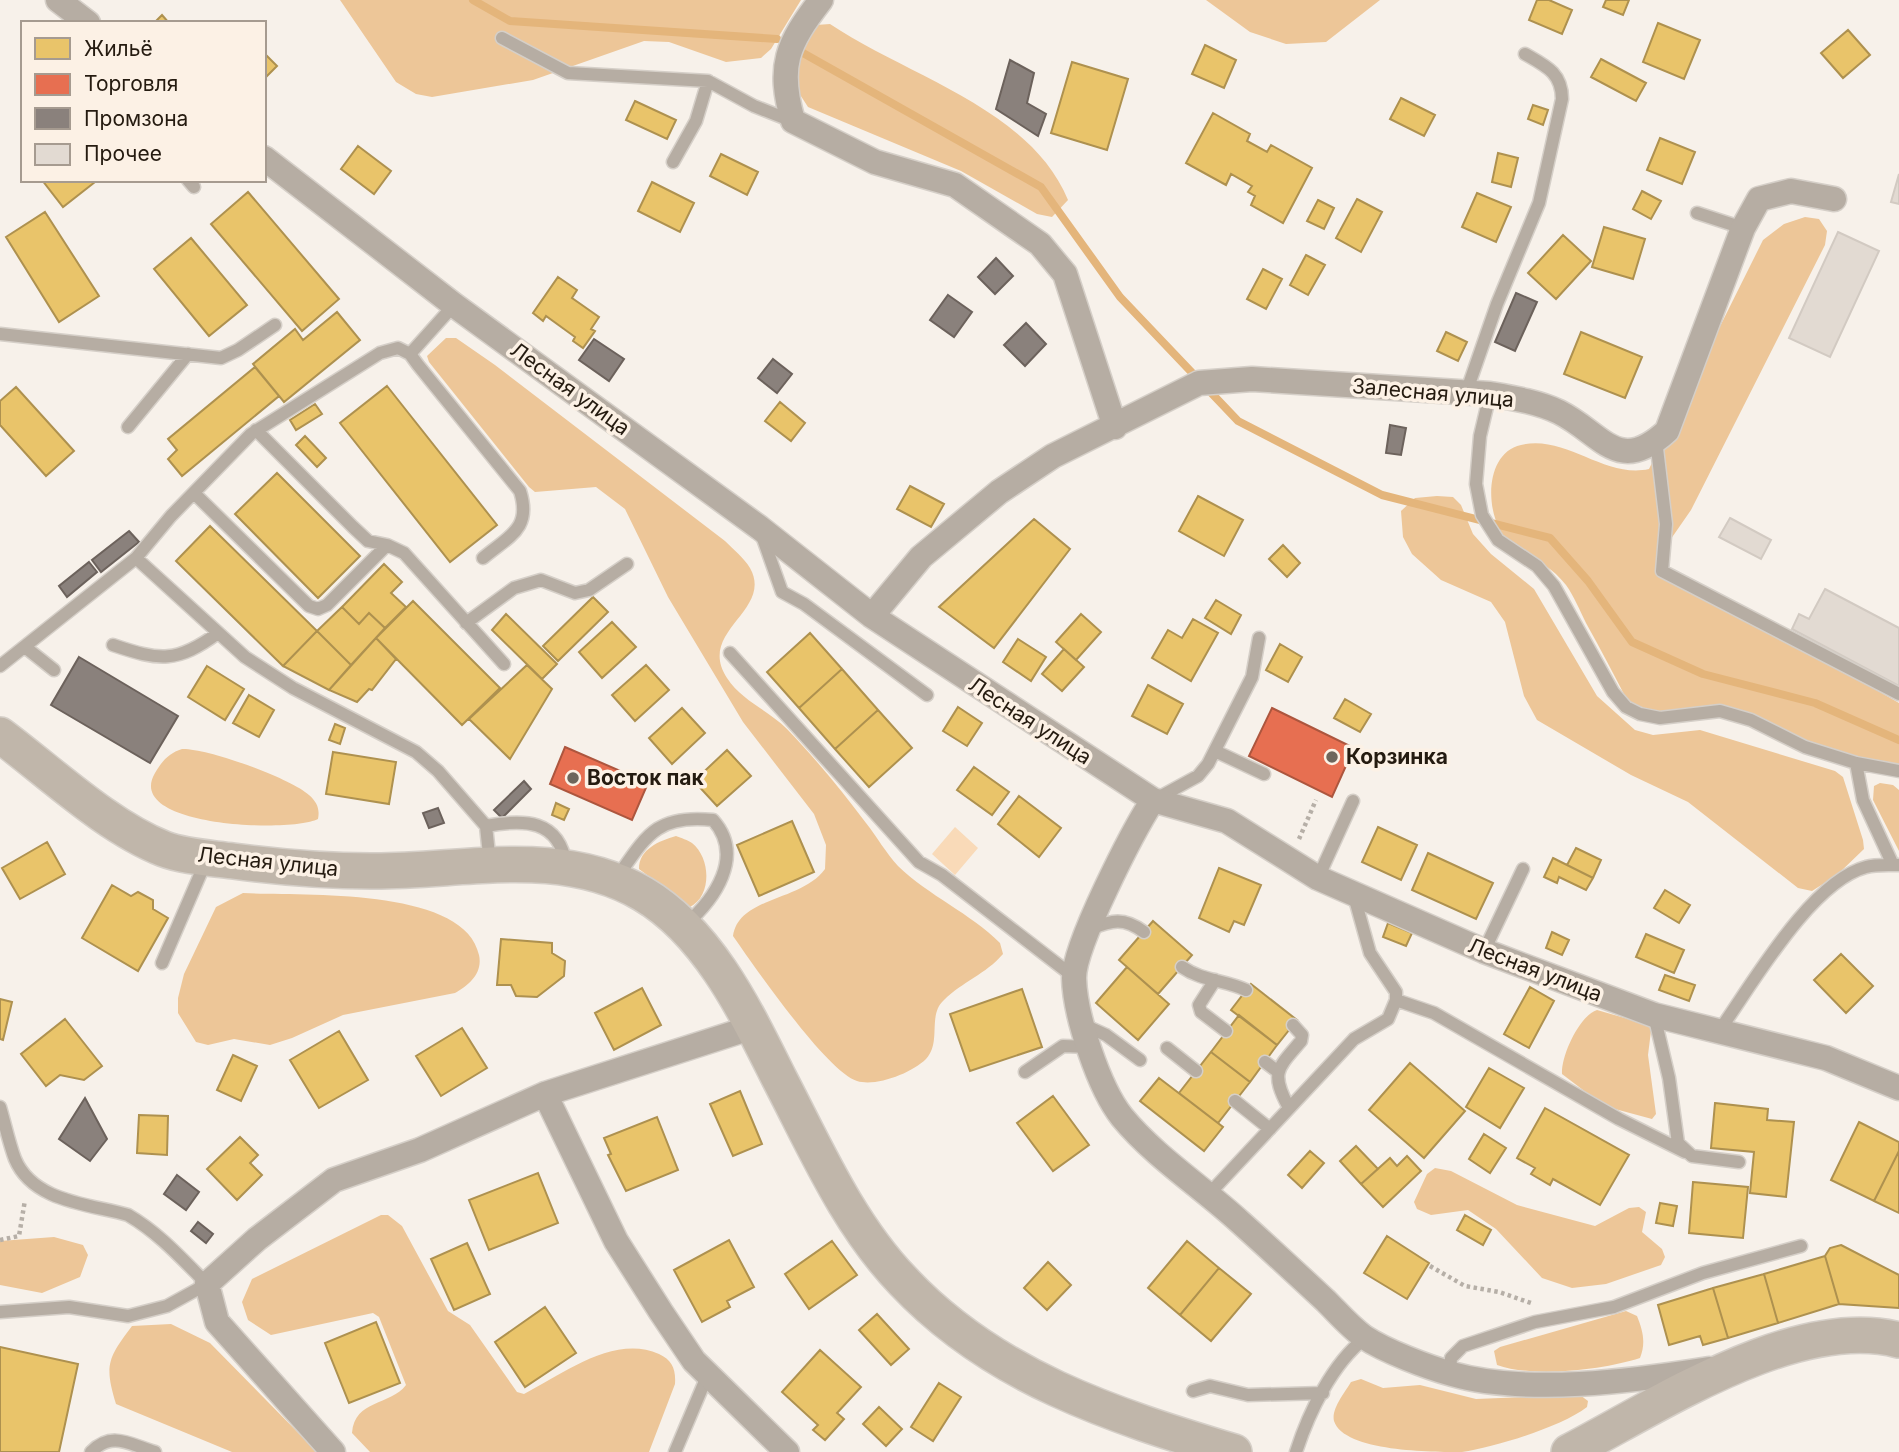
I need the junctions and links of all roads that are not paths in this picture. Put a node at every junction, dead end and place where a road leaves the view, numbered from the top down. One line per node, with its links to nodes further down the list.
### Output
1 (58, 0): 3 (street)
2 (821, 0): 7 (street)
3 (85, 21)
4 (502, 38): 6 (lane)
5 (1525, 54): 18 (lane)
6 (708, 81): 7 (lane); 9 (lane)
7 (793, 121): 20 (street)
8 (266, 160): 13 (street, Лесная улица)
9 (673, 162)
10 (1834, 199): 12 (street)
11 (1697, 213): 12 (lane)
12 (1743, 229): 22 (street)
13 (454, 305): 17 (lane); 24 (street, Лесная улица)
14 (275, 325): 16 (lane)
15 (0, 334): 16 (lane)
16 (188, 354): 19 (lane)
17 (410, 354): 21 (lane); 27 (lane)
18 (1478, 393): 20 (street, Залесная улица); 22 (street, Залесная улица); 43 (lane)
19 (128, 427)
20 (1115, 427): 29 (street, Залесная улица)
21 (256, 430): 23 (lane); 25 (lane)
22 (1656, 440): 39 (lane)
23 (195, 494): 25 (lane); 26 (lane)
24 (760, 528): 29 (street, Лесная улица); 40 (lane)
25 (387, 545): 30 (lane)
26 (136, 558): 31 (lane); 34 (lane)
27 (483, 558)
28 (627, 564): 30 (lane)
29 (872, 617): 46 (street, Лесная улица)
30 (466, 623): 36 (lane)
31 (218, 633): 33 (lane); 48 (lane)
32 (1259, 638): 42 (lane)
33 (113, 645)
34 (25, 646): 37 (lane); 38 (lane)
35 (730, 653): 63 (lane)
36 (504, 664)
37 (0, 666)
38 (54, 670)
39 (1899, 694)
40 (927, 695)
41 (0, 735): 49 (main road, Лесная улица)
42 (1215, 751): 45 (lane); 46 (lane)
43 (1856, 763): 44 (lane); 52 (lane)
44 (1899, 771)
45 (1264, 774)
46 (1153, 800): 54 (street, Лесная улица); 58 (street)
47 (1353, 801): 54 (lane)
48 (485, 826): 50 (lane); 51 (lane)
49 (208, 858): 50 (main road, Лесная улица); 61 (lane)
50 (490, 864): 51 (main road, Лесная улица)
51 (566, 865): 55 (main road, Лесная улица)
52 (1896, 865): 71 (lane)
53 (1523, 869): 60 (lane)
54 (1318, 878): 56 (street, Лесная улица)
55 (616, 879): 57 (main road, Лесная улица); 57 (lane)
56 (1354, 896): 60 (street, Лесная улица); 66 (lane)
57 (682, 927): 69 (main road, Лесная улица)
58 (1089, 929): 59 (lane); 63 (street)
59 (1144, 932)
60 (1484, 951): 67 (street, Лесная улица)
61 (162, 962)
62 (1182, 967): 64 (lane)
63 (1074, 977): 72 (street)
64 (1215, 980): 65 (lane); 70 (lane)
65 (1246, 990)
66 (1396, 1000): 82 (lane); 85 (lane)
67 (1654, 1016): 71 (street, Лесная улица); 85 (lane)
68 (1293, 1025): 77 (lane)
69 (753, 1027): 80 (street); 103 (main road, Лесная улица)
70 (1226, 1031)
71 (1718, 1031): 79 (street, Лесная улица)
72 (1087, 1036): 74 (lane); 78 (lane); 87 (street)
73 (1167, 1048): 76 (lane)
74 (1140, 1060)
75 (1265, 1062): 77 (lane)
76 (1196, 1071)
77 (1278, 1071): 82 (lane)
78 (1025, 1072)
79 (1899, 1088)
80 (545, 1094): 89 (street); 94 (street)
81 (1235, 1101): 84 (lane)
82 (1288, 1106): 84 (lane)
83 (0, 1107): 89 (lane)
84 (1270, 1129): 87 (lane)
85 (1685, 1152): 86 (lane)
86 (1739, 1162)
87 (1209, 1194): 91 (street)
88 (1801, 1246): 95 (lane)
89 (207, 1284): 90 (lane); 100 (street)
90 (0, 1312)
91 (1365, 1338): 95 (street); 97 (lane)
92 (1899, 1340): 93 (main road)
93 (1733, 1365): 95 (street); 105 (main road)
94 (708, 1374): 101 (lane); 102 (street)
95 (1450, 1374)
96 (1193, 1391): 97 (lane)
97 (1323, 1393): 104 (lane)
98 (91, 1452): 99 (lane)
99 (155, 1452)
100 (333, 1452)
101 (675, 1452)
102 (787, 1452)
103 (1234, 1452)
104 (1296, 1452)
105 (1569, 1452)

